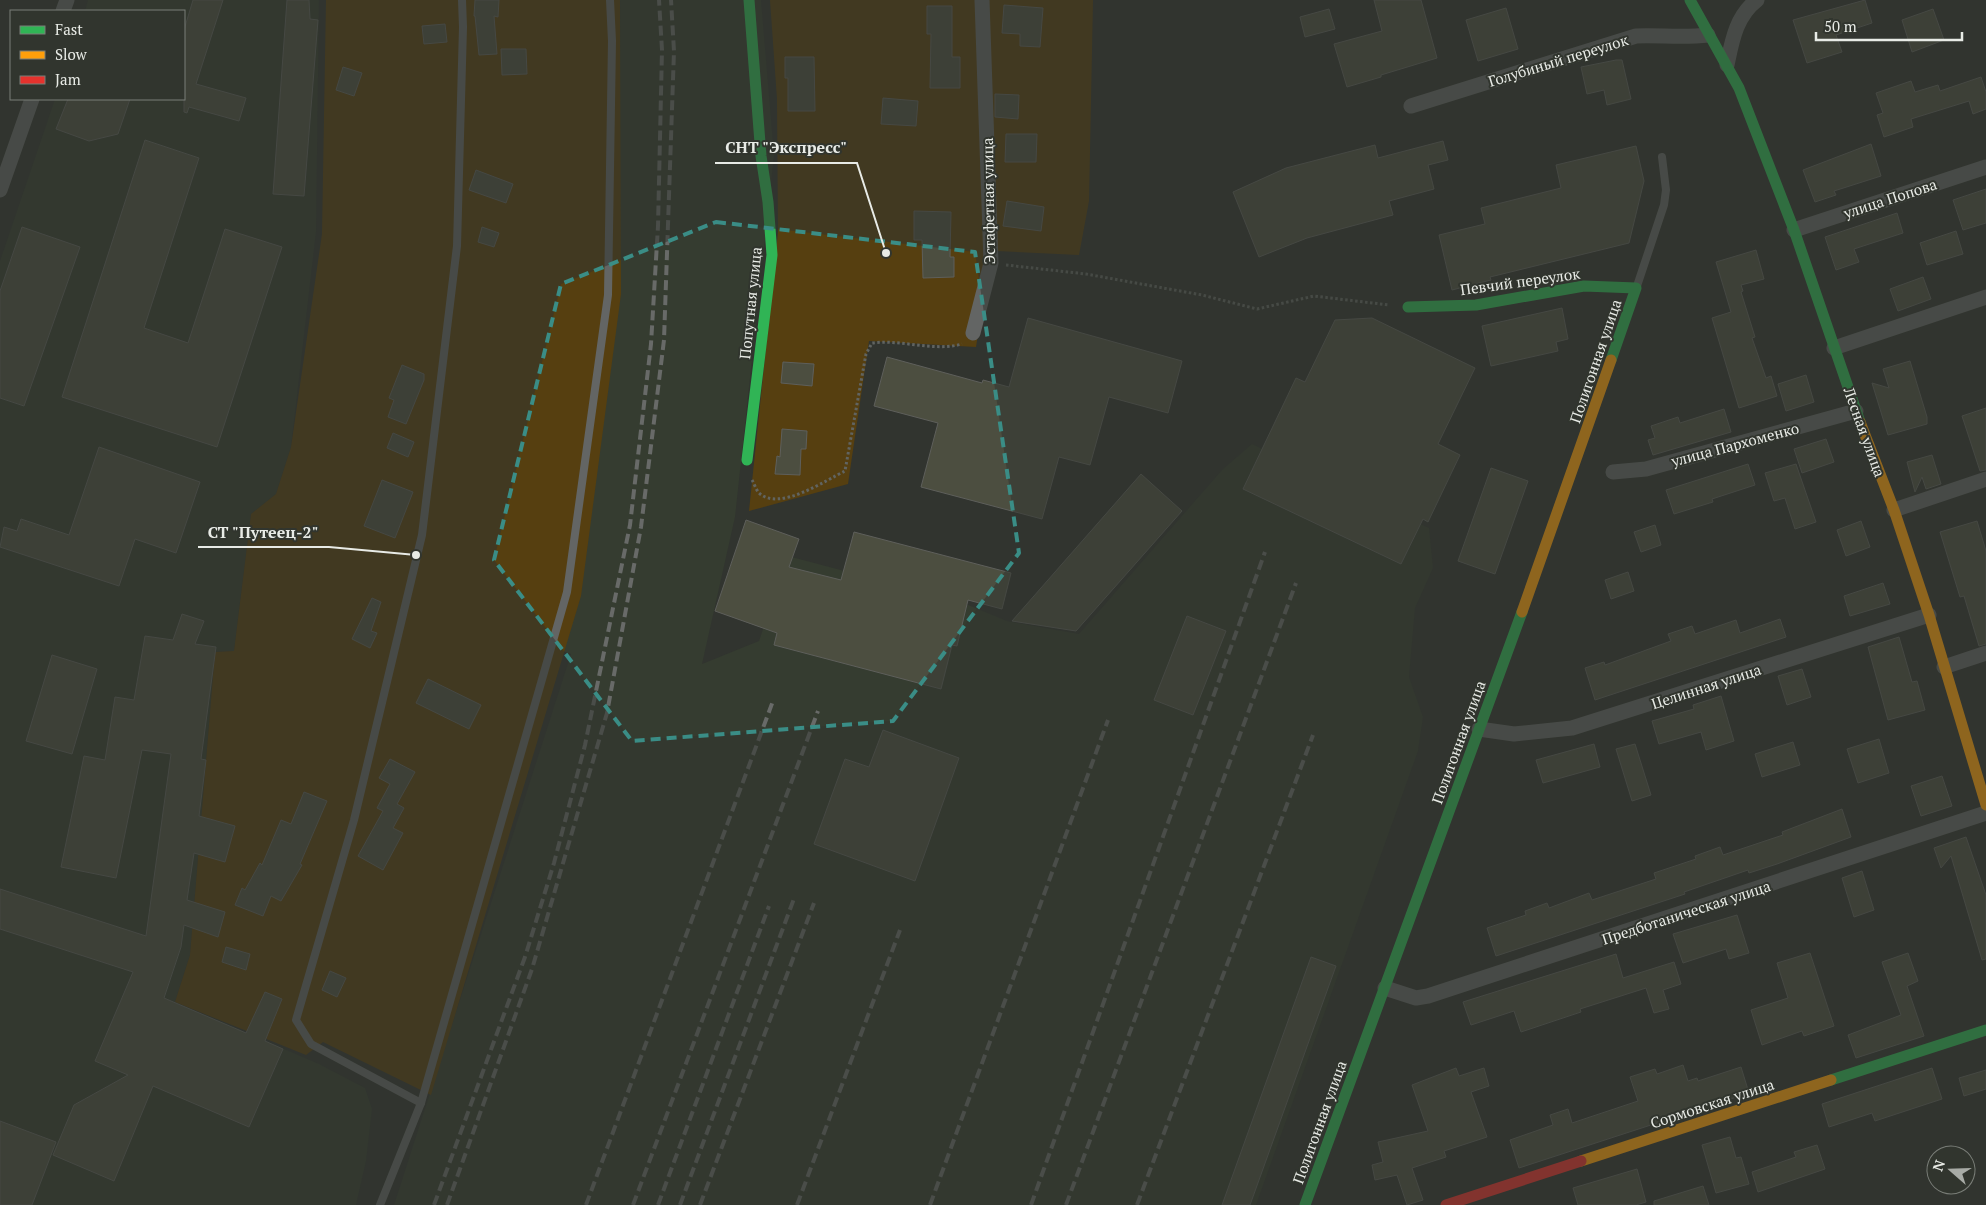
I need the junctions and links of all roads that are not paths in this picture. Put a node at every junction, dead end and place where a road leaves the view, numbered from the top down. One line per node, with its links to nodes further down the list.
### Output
1 (462, 0): 33 (lane)
2 (610, 0): 33 (lane)
3 (749, 0): 21 (street, Попутная улица)
4 (982, 0): 18 (street, Эстафетная улица)
5 (1690, 0): 7 (street, Лесная улица)
6 (1755, 2): 8 (street)
7 (1708, 35): 8 (street, Лесная улица); 10 (street, Голубиный переулок)
8 (1727, 65): 14 (street, Лесная улица)
9 (32, 100): 13 (street)
10 (1411, 106)
11 (1662, 157): 15 (lane)
12 (1986, 167): 14 (street, улица Попова)
13 (0, 190)
14 (1794, 230): 19 (street, Лесная улица)
15 (1636, 288): 17 (street, Певчий переулок); 28 (street, Полигонная улица)
16 (1986, 297): 19 (street)
17 (1408, 307)
18 (973, 333)
19 (1834, 348): 20 (street, Лесная улица)
20 (1856, 411): 22 (street, улица Пархоменко); 24 (street, Лесная улица)
21 (747, 460)
22 (1613, 472)
23 (1986, 479): 24 (street)
24 (1894, 510): 25 (street, Лесная улица)
25 (1929, 615): 27 (street, Лесная улица); 28 (street, Целинная улица)
26 (1986, 653): 27 (street)
27 (1944, 667): 29 (street, Лесная улица)
28 (1479, 729): 31 (street, Полигонная улица)
29 (1986, 805)
30 (1986, 813): 31 (street, Предботаническая улица)
31 (1385, 988): 35 (street, Полигонная улица)
32 (1986, 1030): 36 (street, Сормовская улица)
33 (421, 1103): 34 (lane)
34 (380, 1205)
35 (1304, 1205)
36 (1446, 1205)

